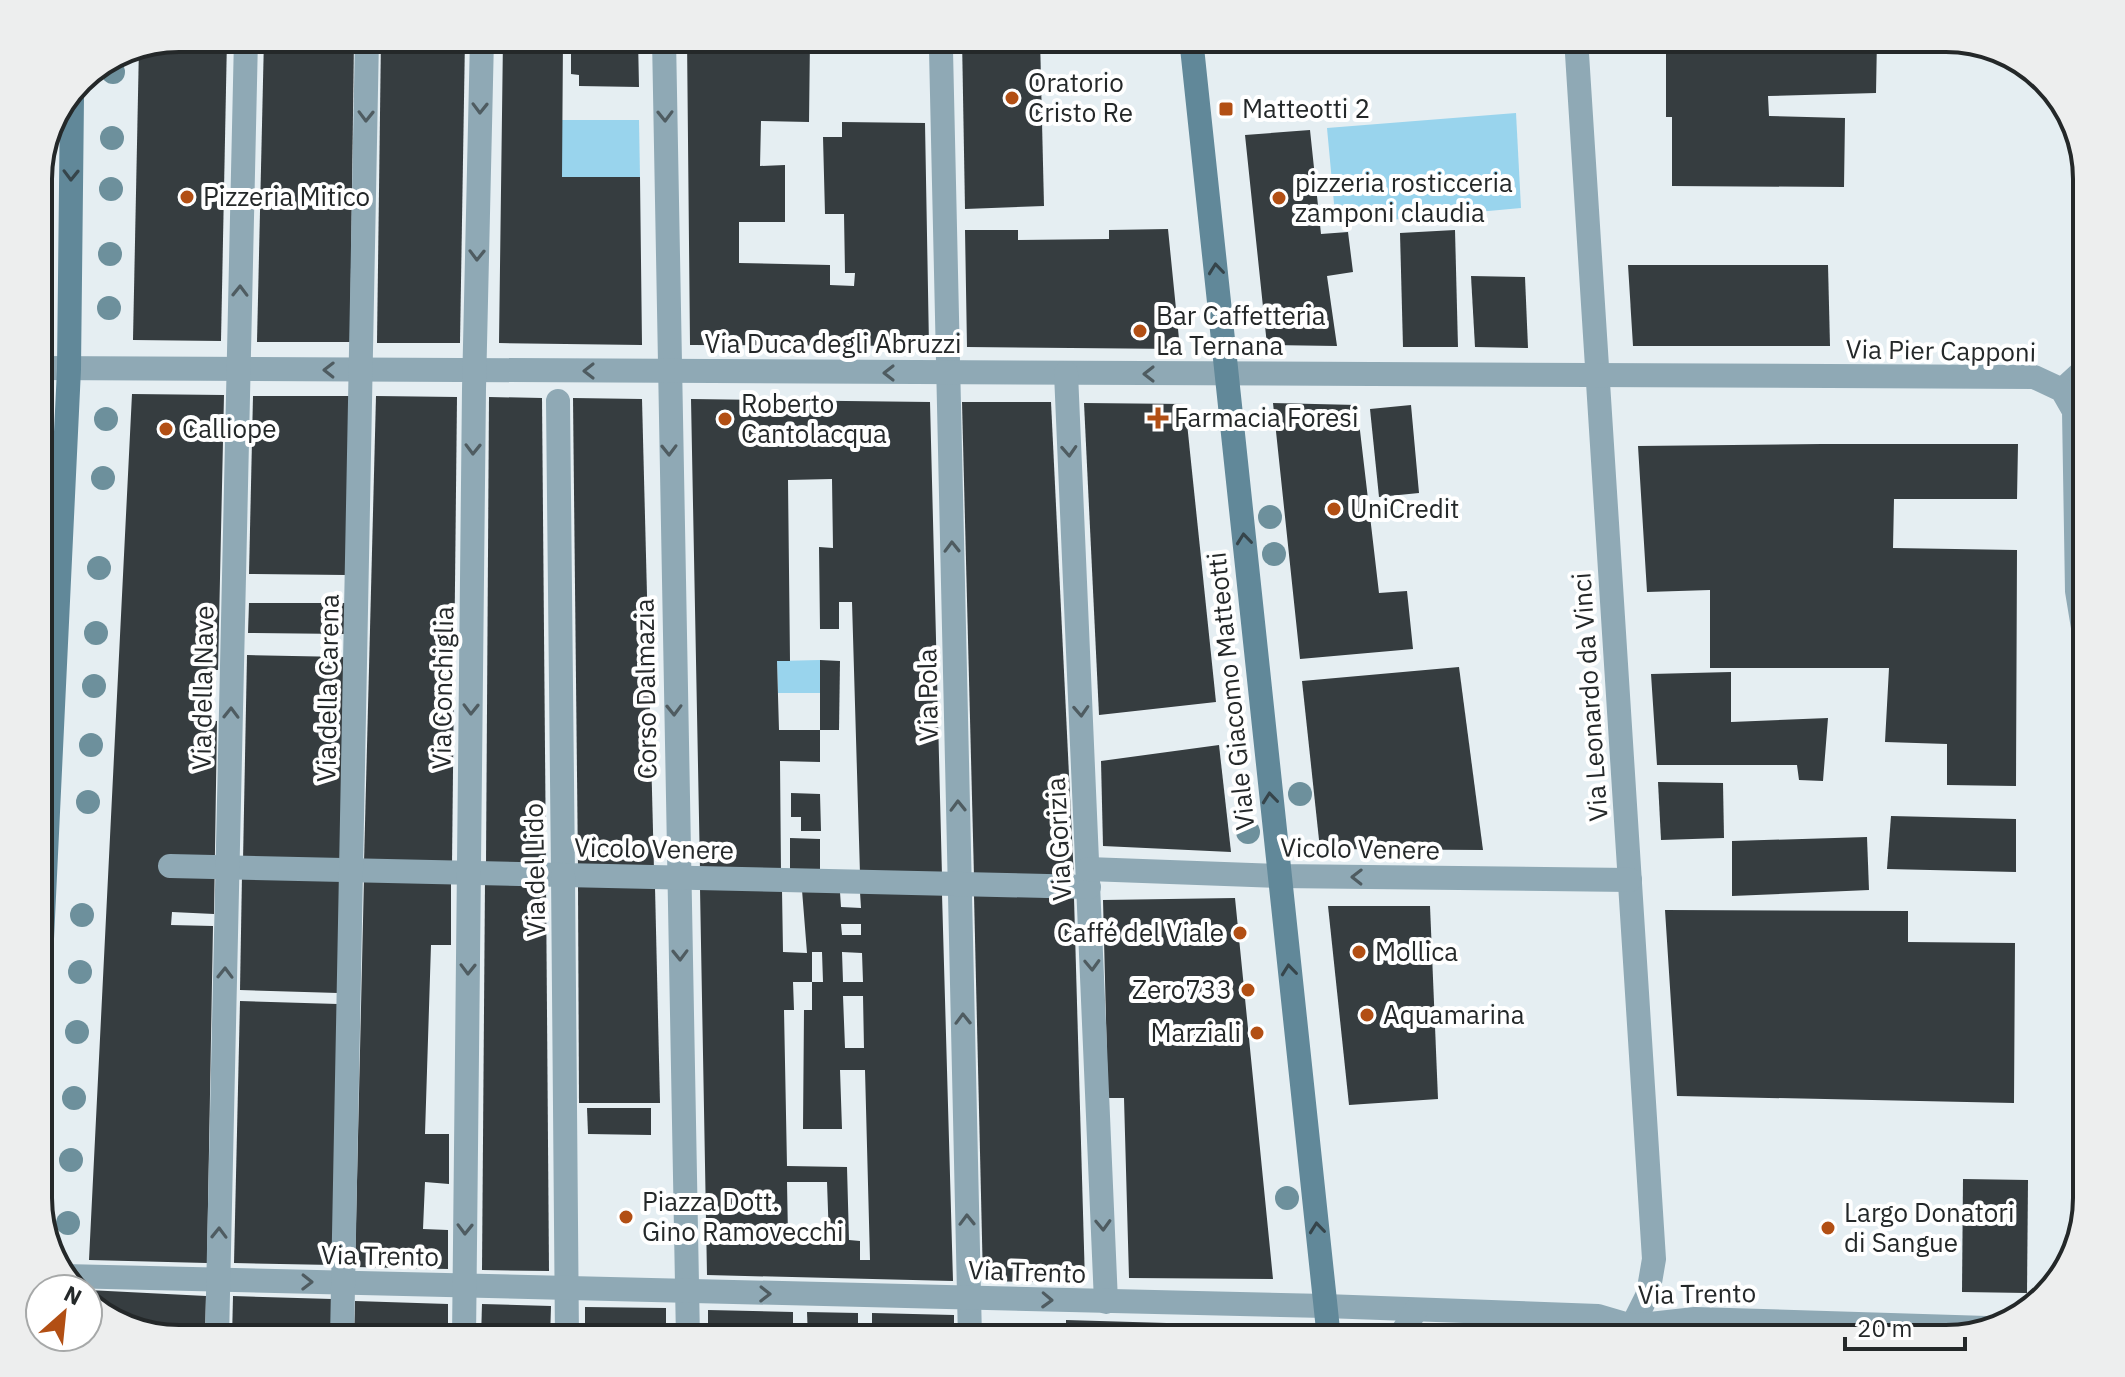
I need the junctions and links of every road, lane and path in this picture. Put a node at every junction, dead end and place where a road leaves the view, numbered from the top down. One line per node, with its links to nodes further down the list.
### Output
1 (246, 52): 11 (street, Via della Nave, one-way to 1)
2 (367, 52): 12 (street, Via della Carena, one-way to 12)
3 (482, 52): 13 (street, Via Conchiglia, one-way to 13)
4 (664, 52): 14 (street, Corso Dalmazia, one-way to 14)
5 (941, 52): 15 (street, Via Pola)
6 (1192, 52): 17 (street, Viale Giacomo Matteotti, one-way to 6)
7 (1577, 52): 18 (street, Via Leonardo da Vinci)
8 (72, 111): 10 (street, one-way to 10)
9 (52, 368): 10 (street, Via Duca degli Abruzzi)
10 (69, 369): 11 (street, Via Duca degli Abruzzi); 23 (street)
11 (238, 369): 12 (street, Via Duca degli Abruzzi, one-way to 11); 26 (street, Via della Nave, one-way to 11)
12 (363, 370): 13 (street, Via Duca degli Abruzzi); 25 (street, Via della Carena)
13 (474, 371): 14 (street, Via Duca degli Abruzzi, one-way to 13); 27 (street, Via Conchiglia, one-way to 27)
14 (667, 372): 15 (street, Via Duca degli Abruzzi, one-way to 14); 30 (street, Corso Dalmazia, one-way to 30)
15 (948, 373): 16 (street, Via Duca degli Abruzzi); 33 (street, Via Pola, one-way to 15)
16 (1066, 373): 17 (street, Via Duca degli Abruzzi, one-way to 16); 31 (street, Via Gorizia, one-way to 31)
17 (1227, 374): 18 (street, Via Duca degli Abruzzi); 29 (street, Viale Giacomo Matteotti, one-way to 17)
18 (1598, 375): 20 (street, Via Pier Capponi); 32 (street, Via Leonardo da Vinci)
19 (2073, 380): 20 (street)
20 (2062, 390): 22 (street, Via Pier Capponi)
21 (558, 401): 28 (street, Via del Lido)
22 (2073, 409)
23 (52, 666)
24 (170, 866): 26 (street, Vicolo Venere)
25 (352, 866): 26 (street, Vicolo Venere); 27 (street, Vicolo Venere); 36 (street, Via della Carena)
26 (227, 867): 35 (street, Via della Nave, one-way to 26)
27 (469, 873): 28 (street, Vicolo Venere); 37 (street, Via Conchiglia, one-way to 37)
28 (563, 875): 30 (street, Vicolo Venere); 38 (street, Via del Lido)
29 (1278, 876): 31 (street, Vicolo Venere); 32 (street, Vicolo Venere, one-way to 29); 42 (street, Viale Giacomo Matteotti, one-way to 29)
30 (678, 877): 33 (street, Vicolo Venere); 39 (street, Corso Dalmazia, one-way to 39)
31 (1089, 878): 33 (street, Vicolo Venere); 41 (street, Via Gorizia, one-way to 41)
32 (1630, 880): 53 (street, Via Leonardo da Vinci)
33 (960, 884): 40 (street, Via Pola, one-way to 33)
34 (104, 1277): 35 (street, Via Trento)
35 (218, 1280): 36 (street, Via Trento, one-way to 36); 44 (street, Via della Nave)
36 (343, 1283): 37 (street, Via Trento); 45 (street, Via della Carena)
37 (464, 1286): 38 (street, Via Trento); 46 (street, Via Conchiglia)
38 (567, 1289): 39 (street, Via Trento); 47 (street, Via del Lido)
39 (687, 1291): 40 (street, Via Trento, one-way to 40); 48 (street, Corso Dalmazia)
40 (969, 1298): 41 (street, Via Trento, one-way to 41); 49 (street, Via Pola)
41 (1106, 1302): 42 (street, Via Trento)
42 (1325, 1306): 43 (street, Via Trento); 50 (street, Viale Giacomo Matteotti)
43 (1416, 1310): 51 (street); 52 (street, Via Trento)
44 (217, 1325)
45 (342, 1325)
46 (464, 1325)
47 (567, 1325)
48 (688, 1325)
49 (970, 1325)
50 (1327, 1325)
51 (1407, 1325)
52 (1623, 1325)
53 (1643, 1325)
54 (1671, 1325): 55 (street, Via Trento)
55 (1797, 1325)

